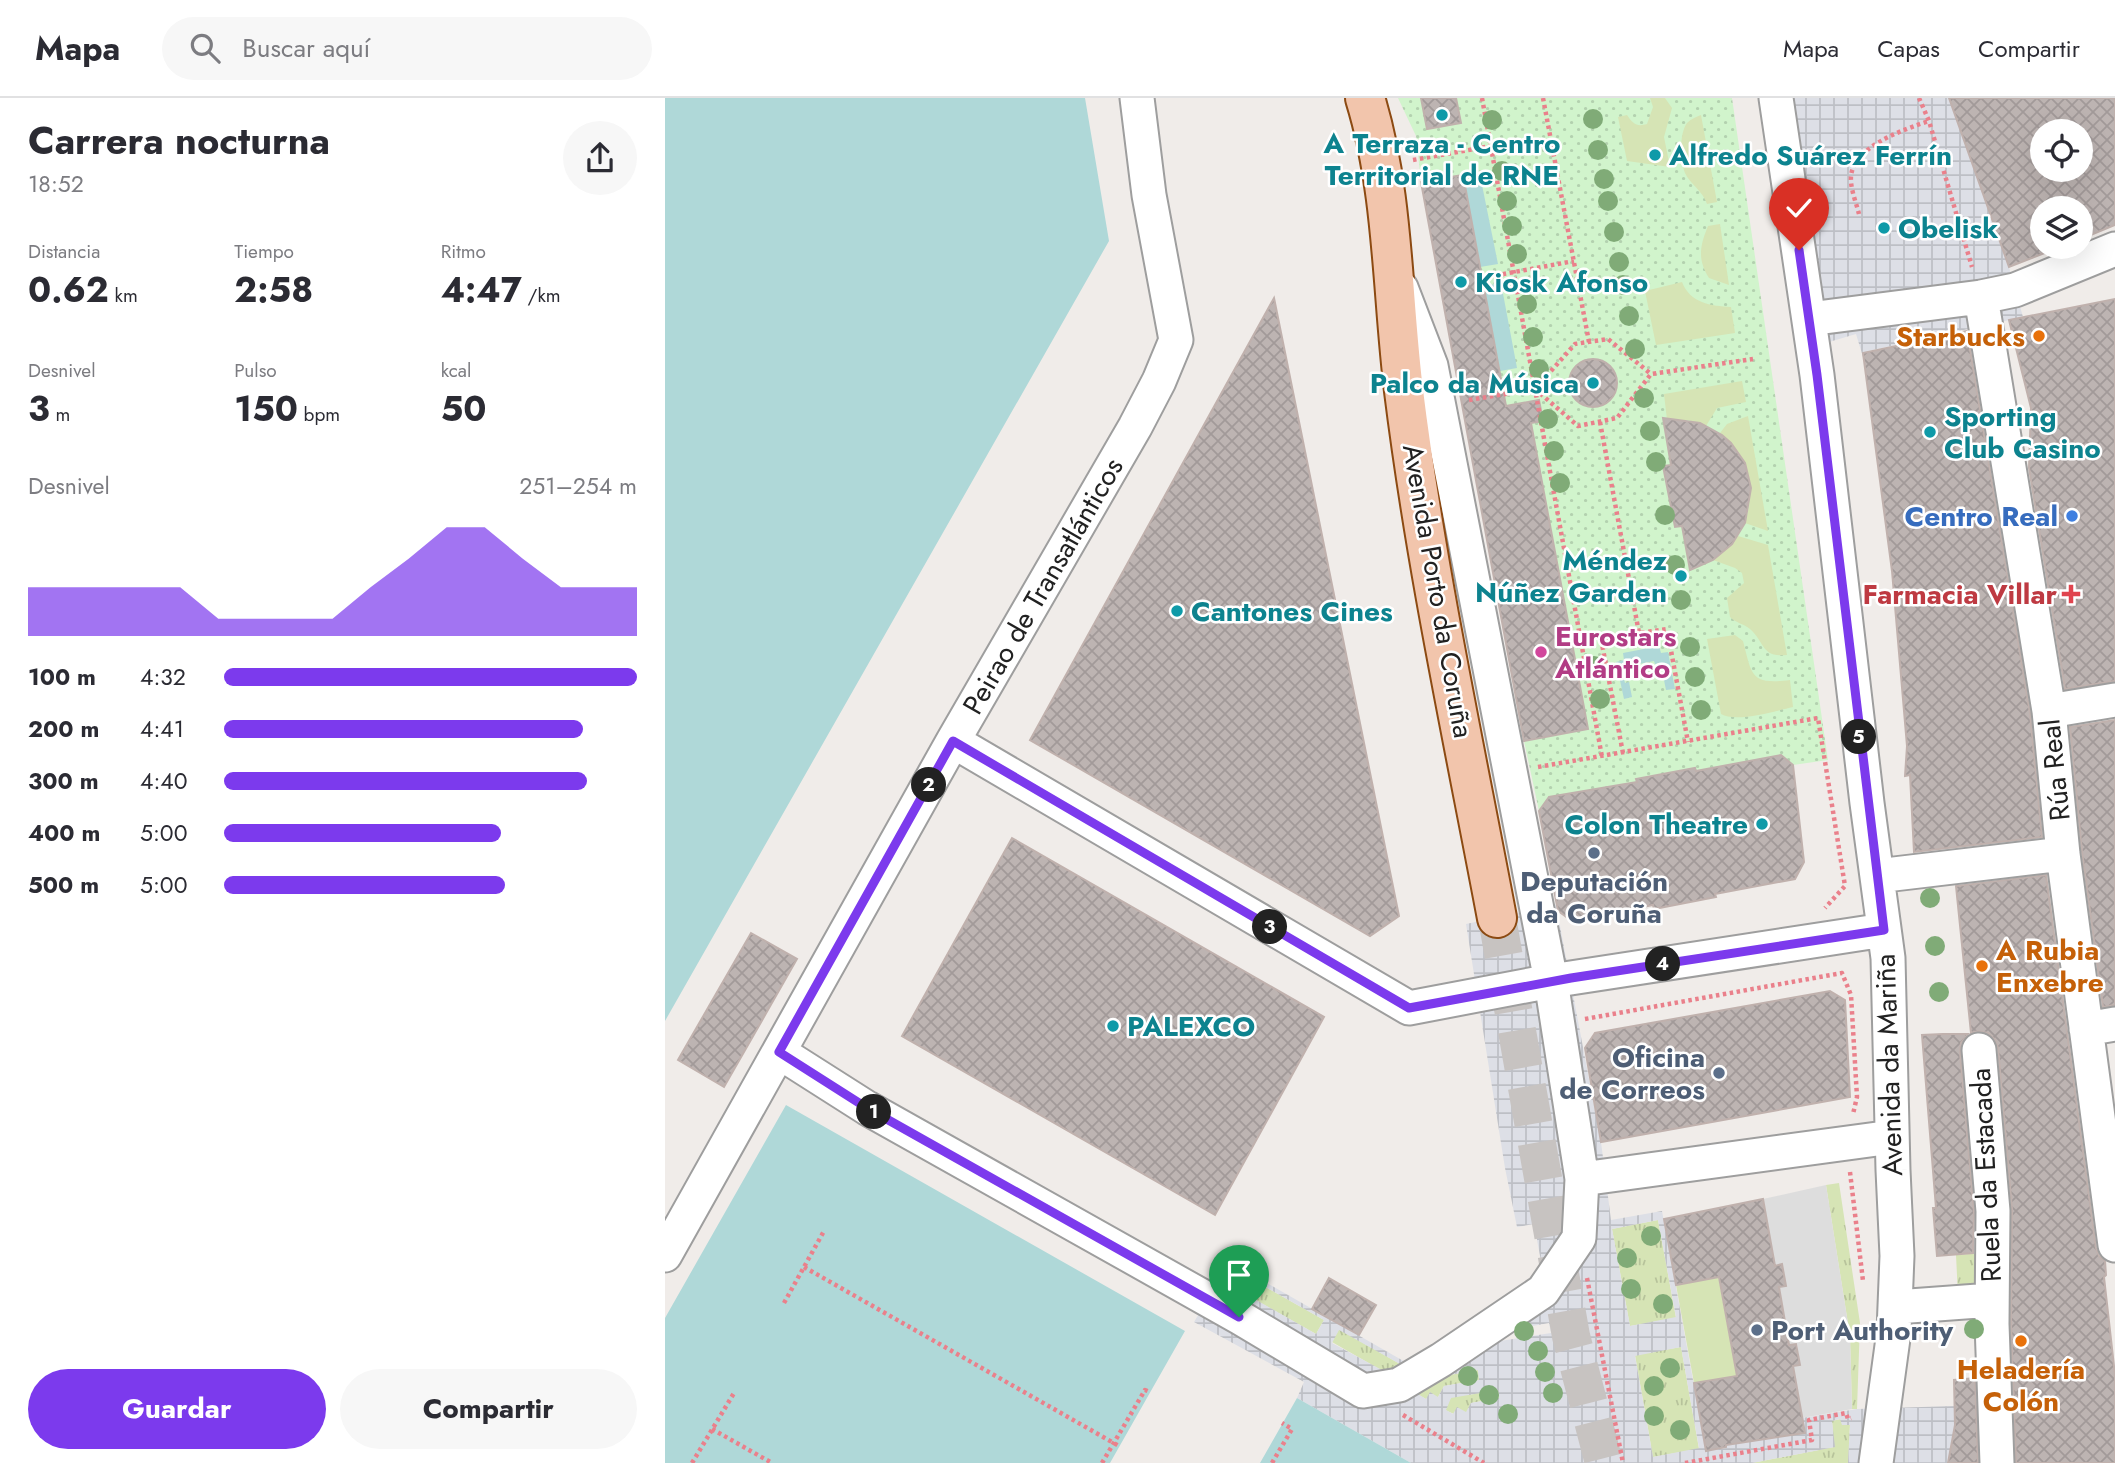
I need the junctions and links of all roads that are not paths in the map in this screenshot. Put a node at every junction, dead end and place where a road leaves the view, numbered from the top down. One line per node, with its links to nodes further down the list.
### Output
1 (1365, 98): 5 (main road, Avenida Porto da Coruña)
2 (1776, 98): 7 (street, Avenida da Mariña)
3 (1137, 102): 10 (street, Peirao de Transatlánticos)
4 (2115, 249): 6 (street)
5 (1391, 263): 13 (main road, Avenida Porto da Coruña); 15 (street, Avenida Porto da Coruña)
6 (1981, 297): 7 (street); 9 (street, Rúa Real)
7 (1808, 319): 12 (street, Avenida da Mariña)
8 (2115, 700): 9 (street)
9 (2049, 711): 11 (street, Rúa Real)
10 (953, 741): 15 (street); 18 (street, Peirao de Transatlánticos)
11 (2063, 854): 12 (street); 16 (street, Rúa Real)
12 (1877, 876): 14 (street, Avenida da Mariña)
13 (1497, 918)
14 (1884, 930): 15 (street); 19 (street, Avenida da Mariña)
15 (1551, 981): 20 (street, Avenida Porto da Coruña)
16 (2101, 1027): 21 (street, Rúa Real)
17 (1979, 1050): 23 (street, Ruela da Estacada)
18 (779, 1052): 20 (street, Avenida Porto da Coruña); 22 (street, Peirao de Transatlánticos)
19 (1892, 1137): 20 (street); 24 (street, Avenida da Mariña)
20 (1582, 1179)
21 (2115, 1245)
22 (665, 1255)
23 (1992, 1300): 24 (street, Ruela da Estacada); 26 (street, Ruela da Estacada)
24 (1896, 1307): 25 (street, Avenida da Mariña)
25 (1876, 1463)
26 (1997, 1463)

